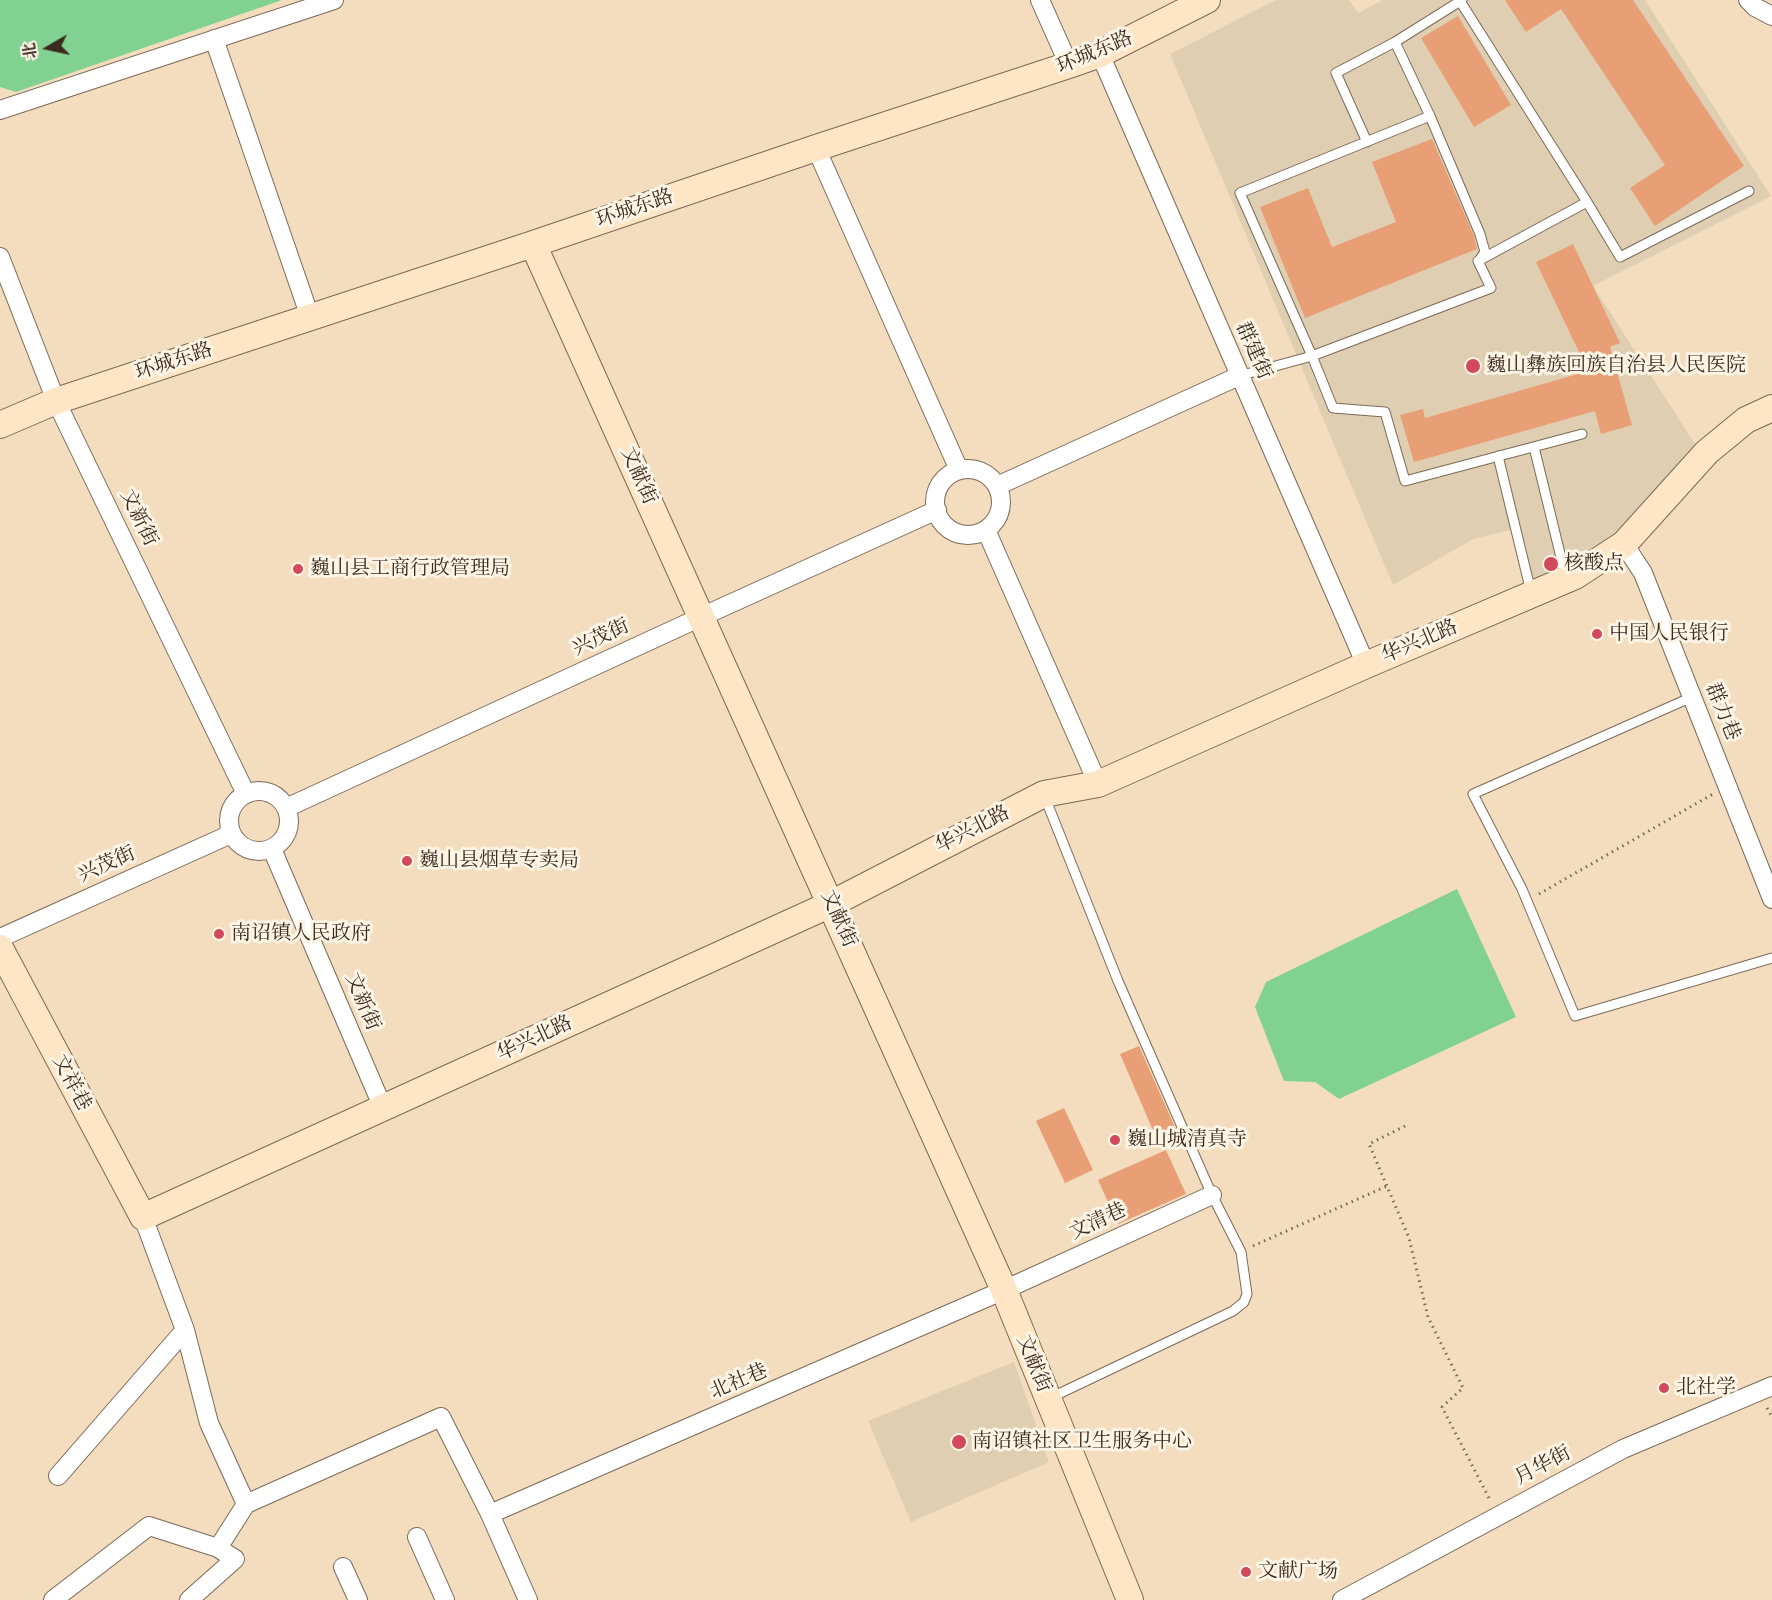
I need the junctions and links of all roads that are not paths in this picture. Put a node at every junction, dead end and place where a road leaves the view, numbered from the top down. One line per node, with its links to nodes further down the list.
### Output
1 (334, 0): 7 (street)
2 (1040, 0): 10 (street)
3 (1207, 0): 9 (main road, 环城东路)
4 (1461, 0): 8 (lane); 16 (lane)
5 (1748, 0): 6 (street)
6 (1772, 16)
7 (214, 39): 11 (street); 20 (street)
8 (1395, 42): 12 (lane); 13 (lane)
9 (1100, 54): 10 (main road, 环城东路); 22 (street, 群建街)
10 (1069, 65): 14 (main road, 环城东路)
11 (0, 110)
12 (1430, 116): 13 (lane); 19 (lane)
13 (1367, 142): 21 (lane)
14 (816, 148): 17 (main road, 环城东路); 29 (street)
15 (1749, 191): 16 (lane)
16 (1587, 202): 19 (lane)
17 (533, 243): 20 (main road, 环城东路); 36 (main road, 文献街)
18 (0, 258): 23 (street, 文新街)
19 (1478, 261): 21 (lane)
20 (310, 317): 23 (main road, 环城东路)
21 (1312, 356): 22 (lane); 28 (lane)
22 (1239, 376): 30 (street); 37 (street, 群建街)
23 (56, 400): 25 (main road, 环城东路); 40 (street, 文新街)
24 (1772, 408): 33 (main road, 华兴北路)
25 (0, 425)
26 (1582, 434): 27 (lane)
27 (1534, 447): 28 (lane); 34 (lane)
28 (1498, 456): 35 (lane)
29 (959, 470): 30 (street); 31 (street)
30 (997, 486): 32 (street)
31 (937, 510): 32 (street); 36 (street, 兴茂街)
32 (986, 530): 39 (street)
33 (1624, 544): 34 (main road, 华兴北路); 38 (street, 群力巷)
34 (1566, 580): 35 (main road, 华兴北路)
35 (1532, 595): 37 (main road, 华兴北路)
36 (701, 617): 42 (street, 兴茂街); 46 (main road, 文献街)
37 (1366, 665): 39 (main road, 华兴北路)
38 (1692, 697): 45 (street, 群力巷); 49 (lane)
39 (1098, 784): 41 (main road, 华兴北路)
40 (246, 794): 42 (street); 43 (street)
41 (1044, 794): 46 (main road, 华兴北路); 51 (lane)
42 (286, 808): 44 (street)
43 (231, 834): 44 (street); 47 (street, 兴茂街)
44 (272, 849): 50 (street, 文新街)
45 (1772, 899)
46 (831, 904): 50 (main road, 华兴北路); 53 (main road, 文献街)
47 (0, 938)
48 (0, 948): 52 (main road, 文祥巷)
49 (1772, 958)
50 (383, 1108): 52 (main road, 华兴北路)
51 (1212, 1195): 53 (street, 文清巷); 56 (lane)
52 (143, 1217): 54 (street)
53 (1004, 1290): 56 (main road, 文献街); 59 (street, 北社巷)
54 (185, 1330): 57 (street); 58 (street)
55 (1772, 1386): 69 (street, 月华街)
56 (1047, 1399): 68 (main road, 文献街)
57 (58, 1476)
58 (246, 1504): 59 (street); 61 (street)
59 (490, 1514): 67 (street)
60 (417, 1537): 66 (street)
61 (218, 1548): 63 (street); 64 (street)
62 (343, 1567): 65 (street)
63 (53, 1600)
64 (189, 1600)
65 (358, 1600)
66 (445, 1600)
67 (528, 1600)
68 (1130, 1600)
69 (1342, 1600)

